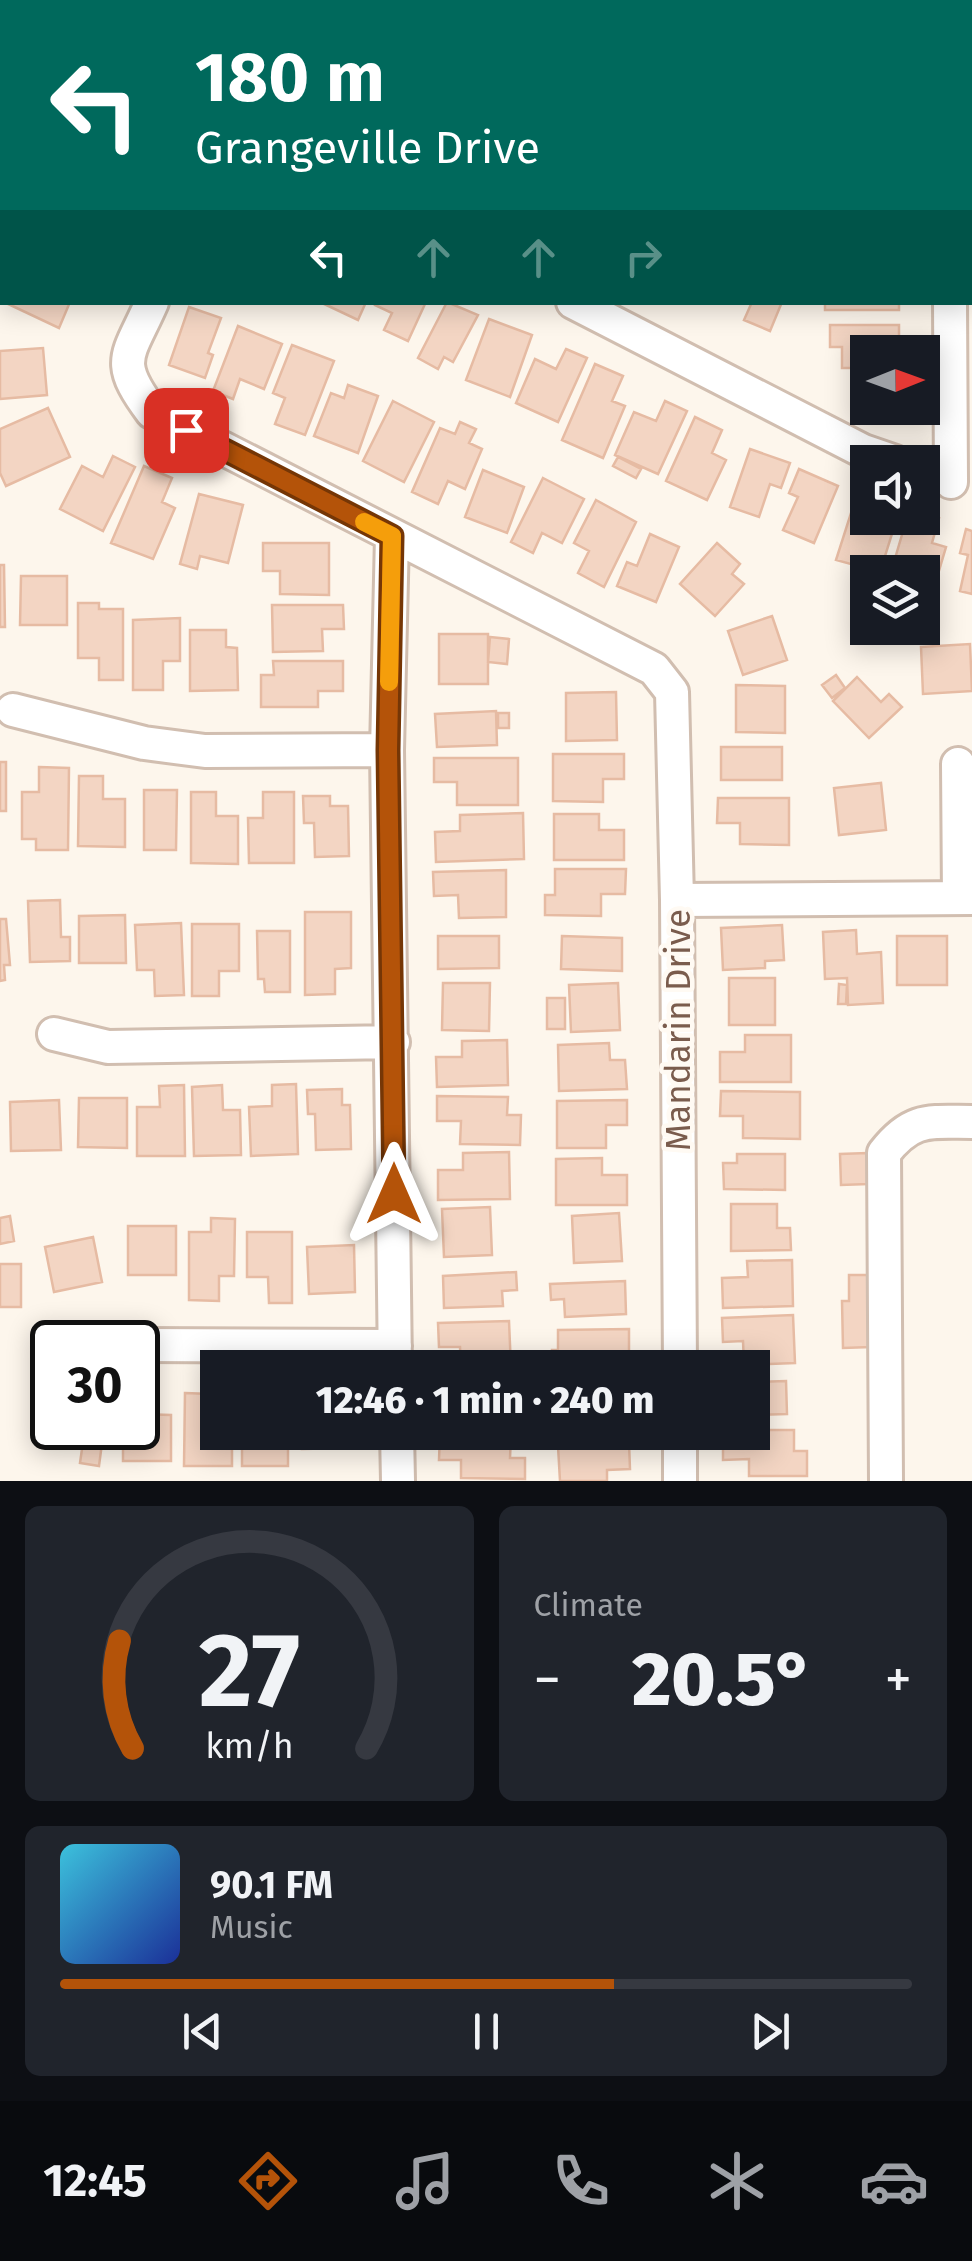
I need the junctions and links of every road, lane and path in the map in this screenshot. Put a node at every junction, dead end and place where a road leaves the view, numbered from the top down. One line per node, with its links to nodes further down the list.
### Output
1 (151, 305): 6 (street)
2 (579, 305): 4 (street)
3 (950, 305): 5 (street)
4 (851, 445)
5 (949, 480)
6 (392, 536): 8 (street); 11 (street, Mandarin Drive)
7 (12, 710): 8 (street)
8 (388, 750): 13 (street)
9 (958, 764): 10 (street)
10 (966, 898): 11 (street)
11 (678, 900): 18 (street, Mandarin Drive)
12 (54, 1034): 13 (street)
13 (393, 1042): 17 (street)
14 (972, 1122): 23 (street)
15 (160, 1346): 16 (street)
16 (245, 1350)
17 (395, 1350)
18 (680, 1350)
19 (397, 1450): 21 (street)
20 (680, 1450): 22 (street)
21 (398, 1481)
22 (680, 1481)
23 (886, 1481)

